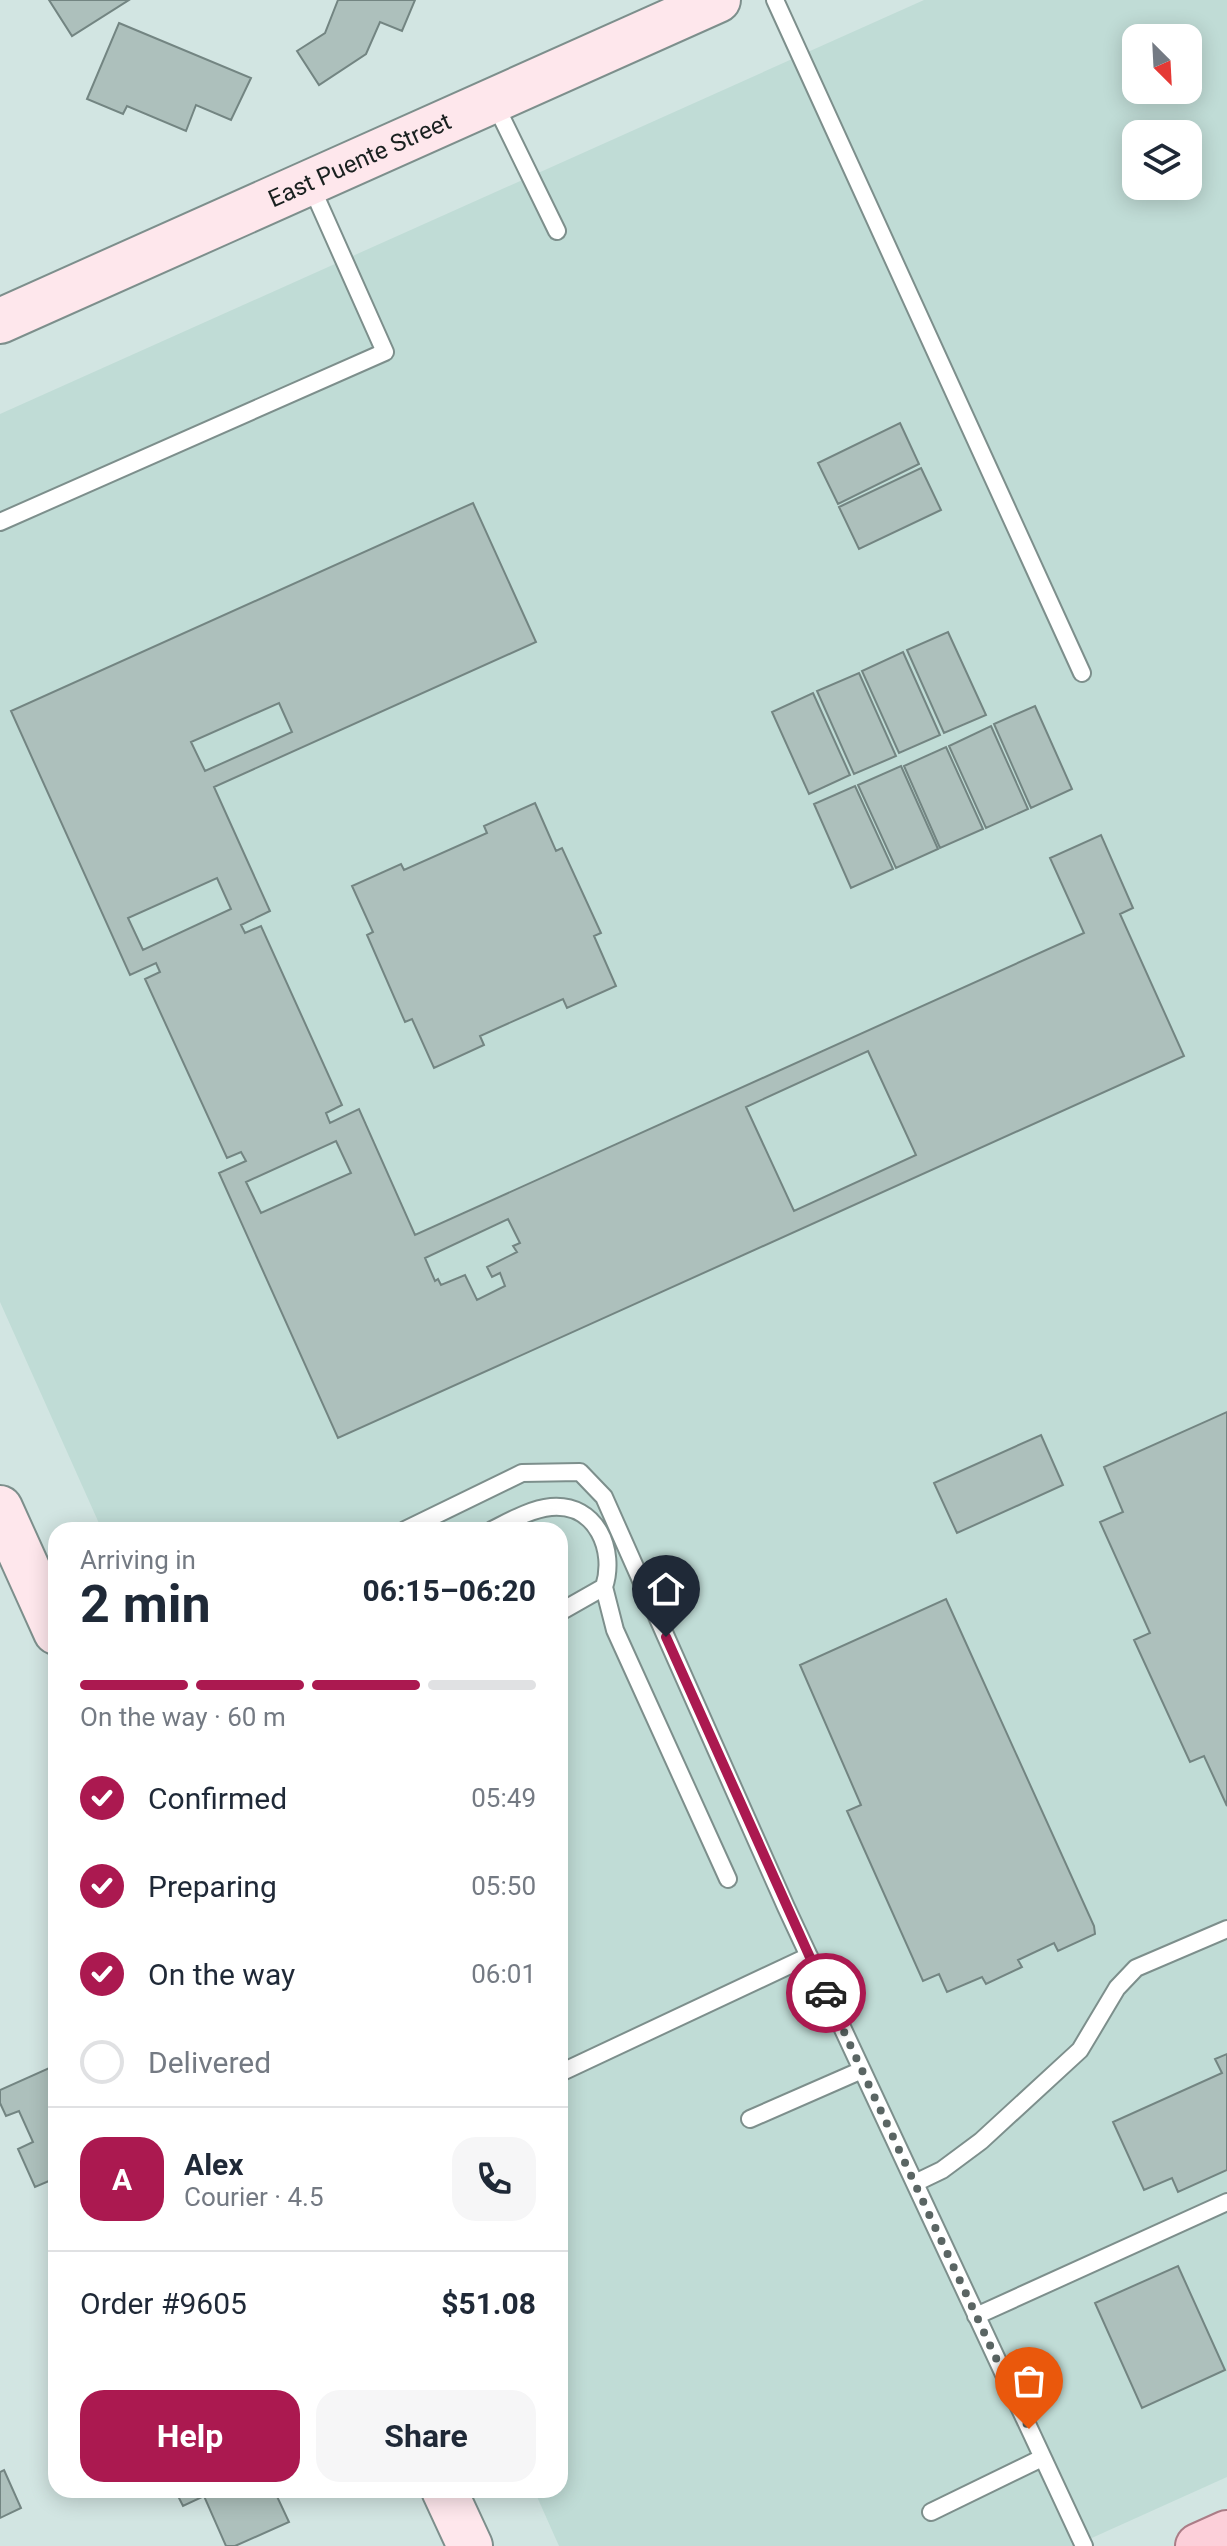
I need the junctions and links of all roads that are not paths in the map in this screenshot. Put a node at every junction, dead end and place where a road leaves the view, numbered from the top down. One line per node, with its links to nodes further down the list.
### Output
1 (718, 0): 3 (street, East Puente Street)
2 (775, 0): 8 (lane)
3 (493, 101): 4 (street, East Puente Street); 5 (lane)
4 (309, 183): 6 (street, East Puente Street); 7 (lane)
5 (557, 231)
6 (0, 321)
7 (0, 522)
8 (1082, 673)
9 (0, 1508): 14 (street)
10 (421, 1522): 17 (lane)
11 (513, 1522): 12 (lane)
12 (604, 1587): 13 (lane); 15 (lane)
13 (568, 1607)
14 (48, 1614)
15 (728, 1879)
16 (1227, 1929): 21 (lane)
17 (809, 1956): 18 (lane); 19 (lane)
18 (568, 2069)
19 (862, 2070): 20 (lane); 21 (lane)
20 (750, 2119)
21 (915, 2183): 23 (lane)
22 (1227, 2202): 23 (lane)
23 (976, 2316): 24 (lane)
24 (1042, 2458): 26 (lane); 29 (lane)
25 (448, 2498): 28 (street)
26 (931, 2512)
27 (1227, 2533): 30 (main road)
28 (470, 2546)
29 (1084, 2546)
30 (1198, 2546)

